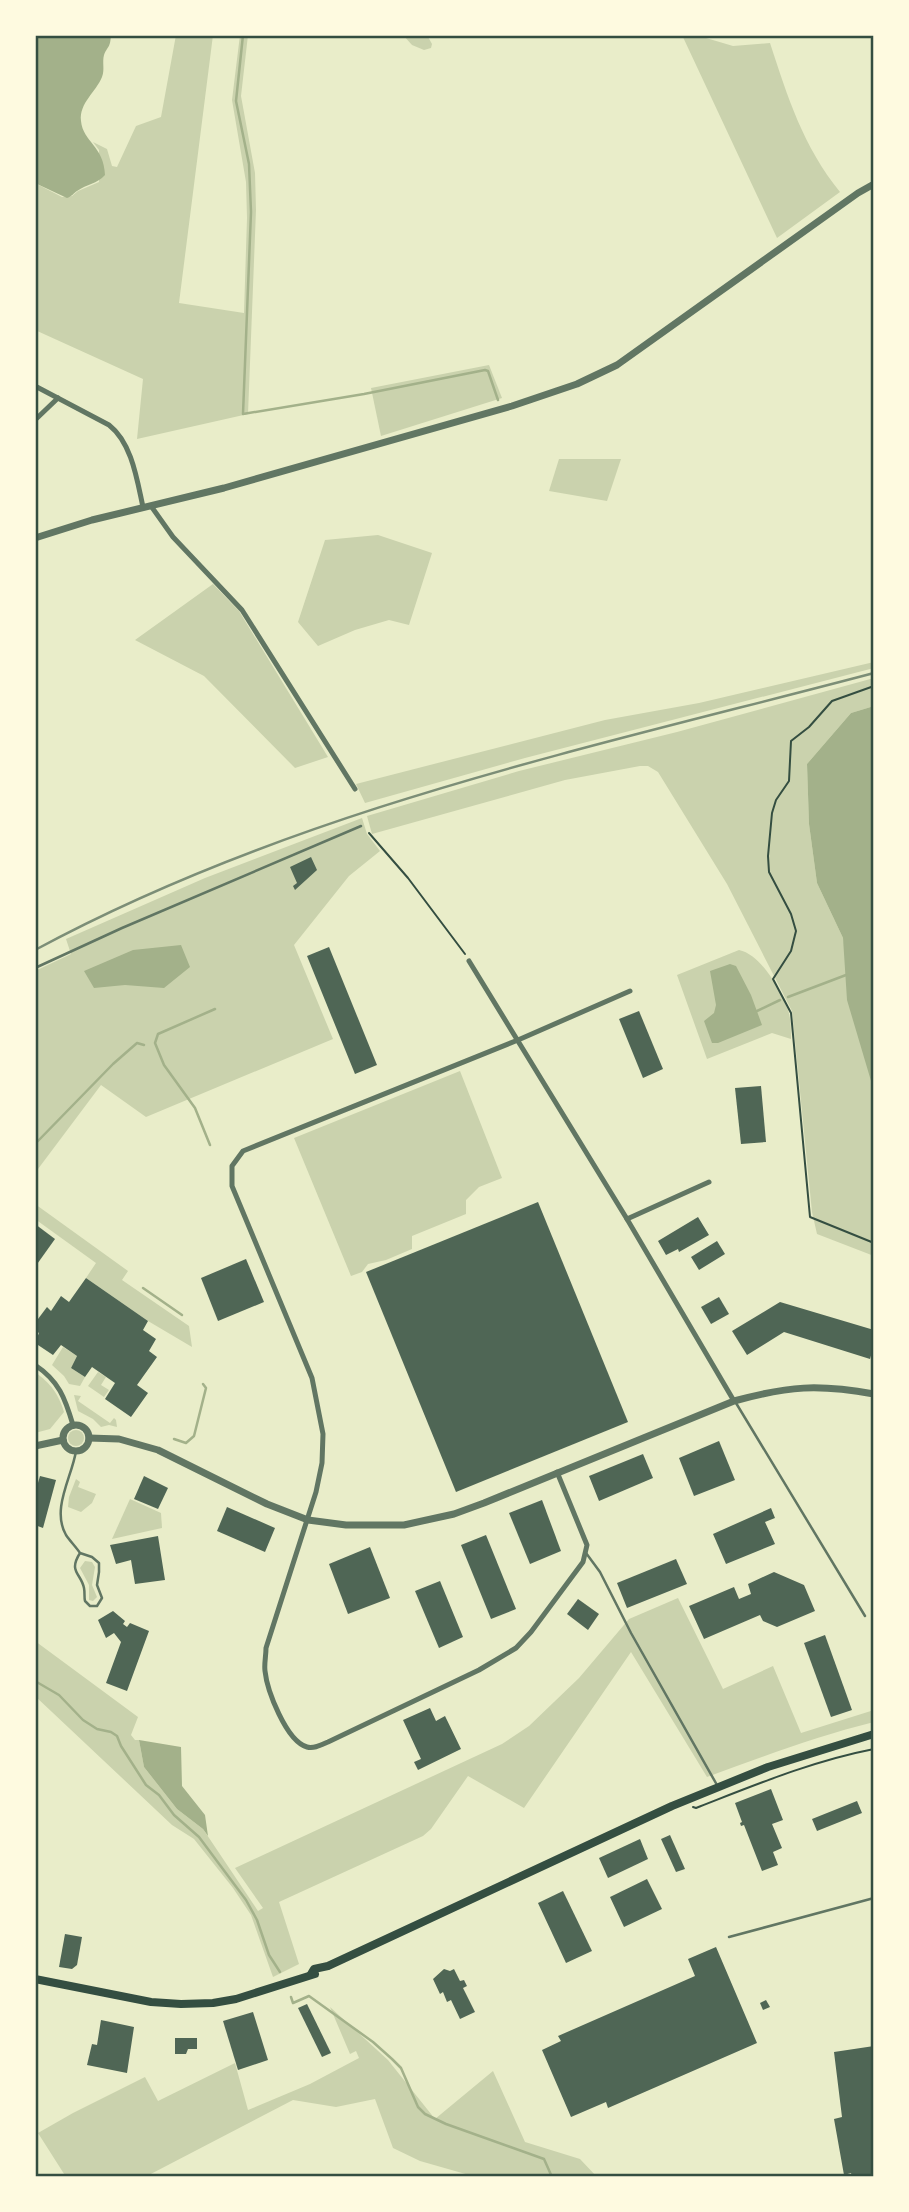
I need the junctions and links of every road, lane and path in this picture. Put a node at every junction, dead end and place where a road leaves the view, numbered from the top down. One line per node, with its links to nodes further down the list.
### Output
1 (874, 184): 5 (street)
2 (35, 386): 3 (street)
3 (58, 398): 4 (street); 5 (street)
4 (35, 420)
5 (147, 507): 6 (street); 8 (street)
6 (35, 538)
7 (874, 686): 17 (path)
8 (355, 789)
9 (361, 826): 12 (lane)
10 (369, 833): 11 (path)
11 (469, 961): 14 (street)
12 (35, 968)
13 (631, 991): 14 (street)
14 (518, 1040): 16 (street); 27 (street)
15 (709, 1182): 16 (street)
16 (628, 1219): 20 (street)
17 (874, 1243)
18 (35, 1365): 21 (street)
19 (874, 1394): 20 (street)
20 (734, 1401): 26 (street); 30 (lane)
21 (73, 1425): 22 (street); 23 (street)
22 (89, 1438): 25 (street); 27 (street)
23 (63, 1440): 24 (street); 25 (street)
24 (35, 1446)
25 (76, 1451): 28 (lane)
26 (557, 1472): 27 (street); 29 (street)
27 (308, 1520): 29 (street)
28 (80, 1553): 28 (lane)
29 (586, 1553): 33 (lane)
30 (865, 1616)
31 (874, 1734): 33 (main road)
32 (874, 1749): 34 (path)
33 (718, 1787): 34 (main road)
34 (677, 1804): 37 (main road)
35 (874, 1898): 36 (lane)
36 (729, 1937)
37 (35, 1979)

